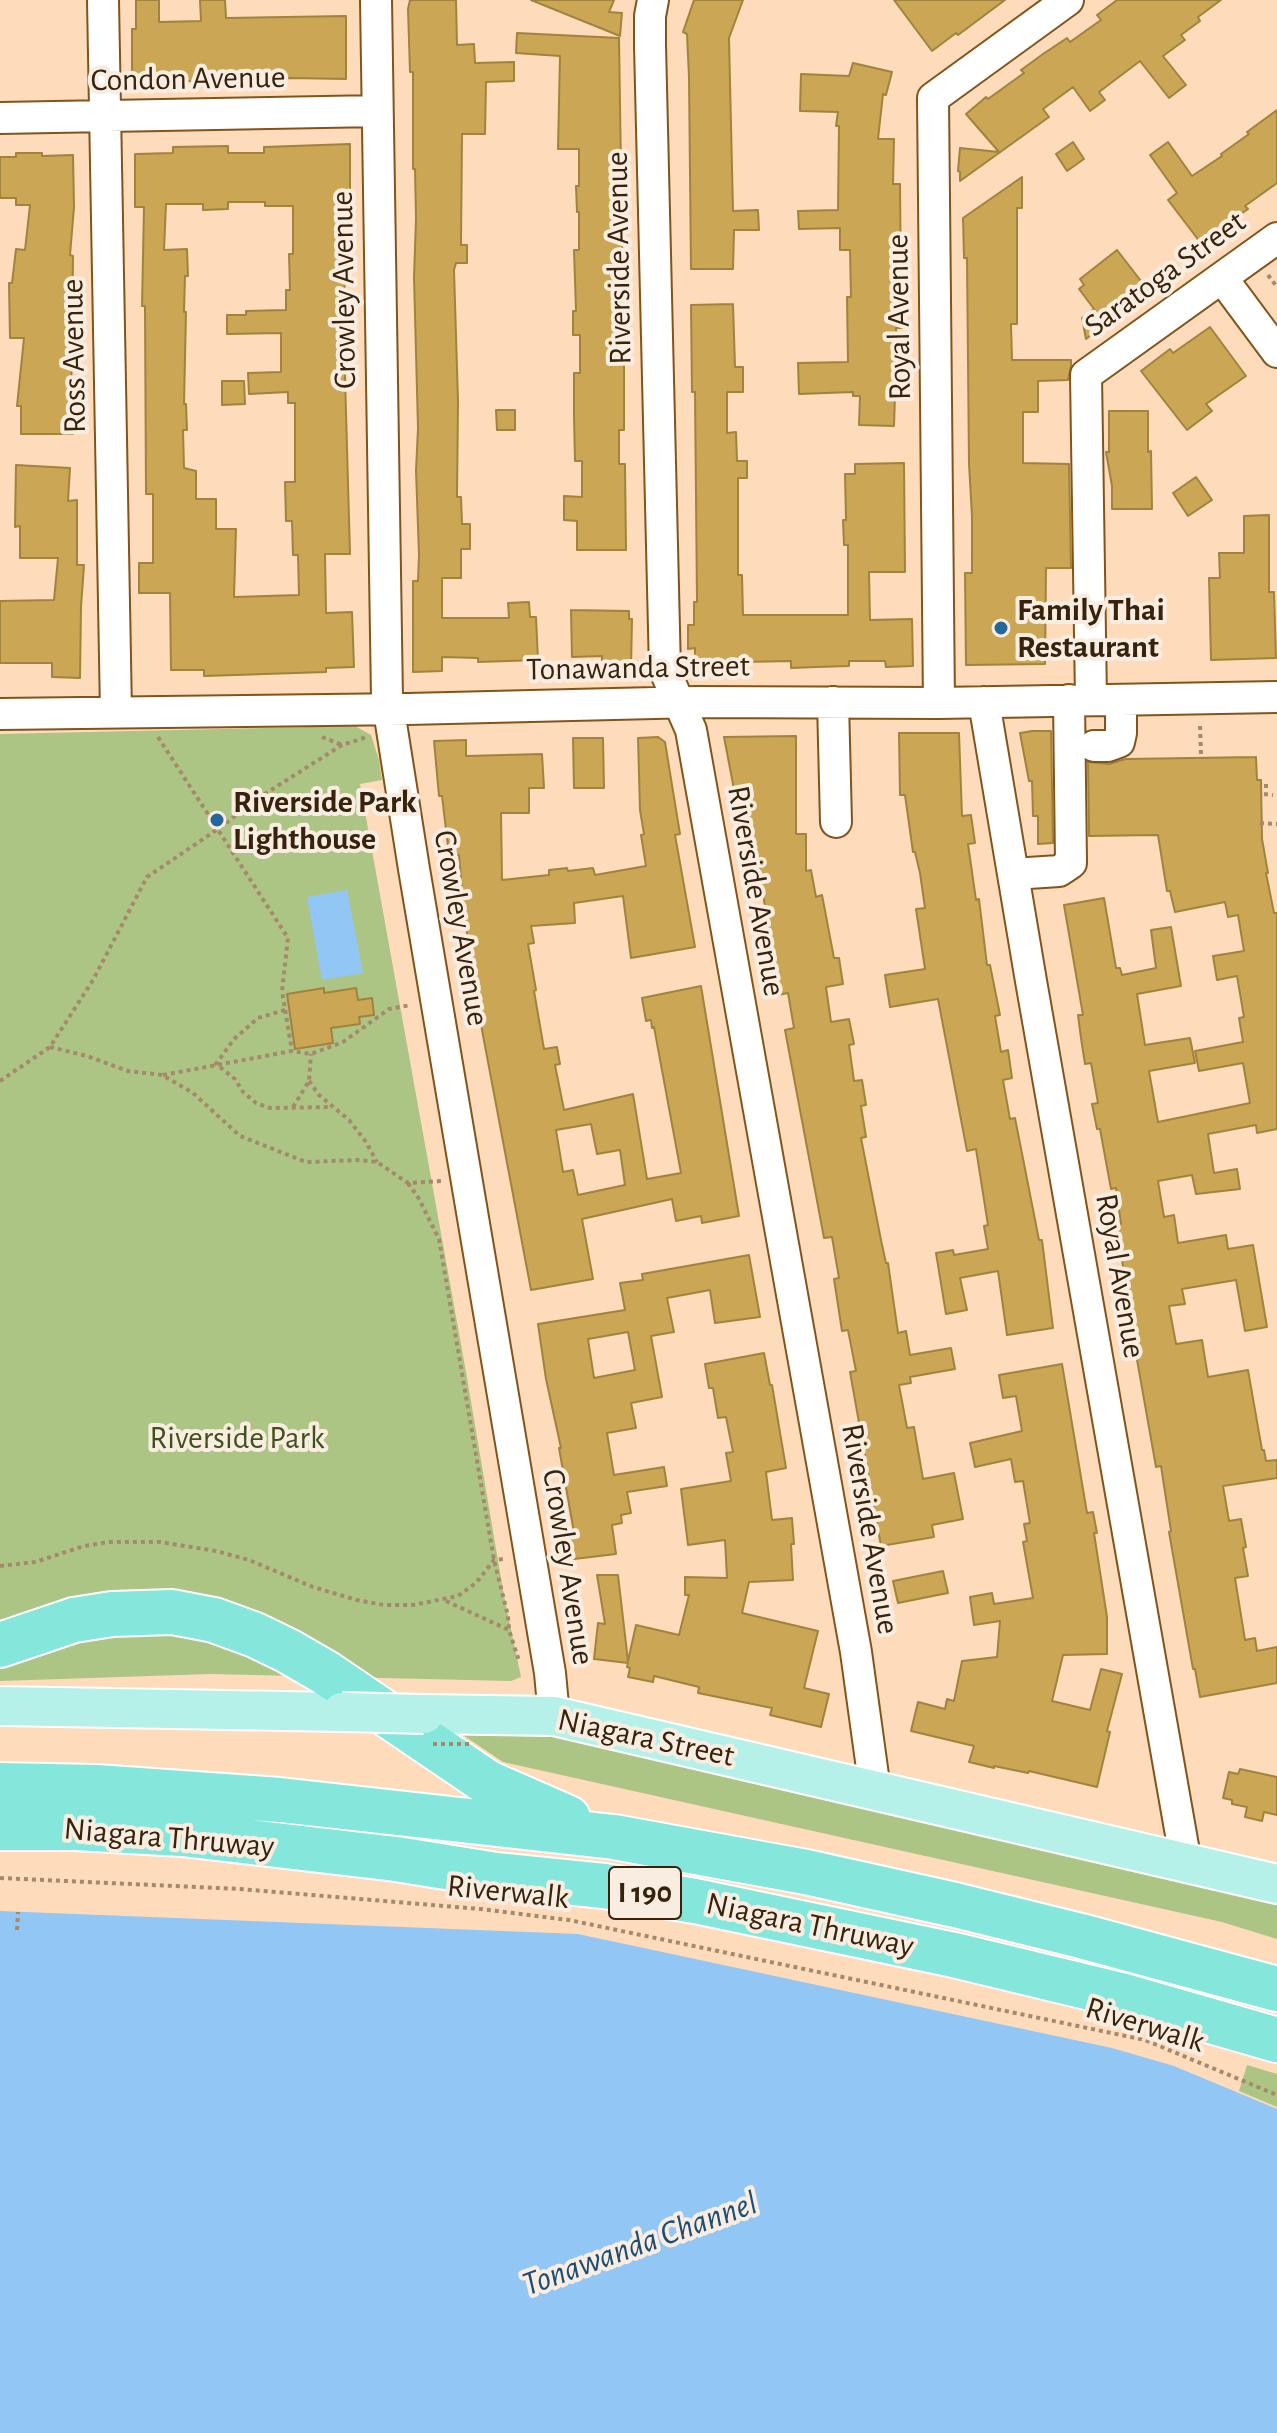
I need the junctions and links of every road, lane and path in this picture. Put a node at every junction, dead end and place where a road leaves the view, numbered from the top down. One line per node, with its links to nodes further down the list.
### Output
1 (103, 0): 6 (street, Ross Avenue)
2 (376, 0): 5 (street, Crowley Avenue)
3 (653, 0): 16 (street, Riverside Avenue)
4 (1068, 0): 19 (street, Royal Avenue)
5 (377, 111): 6 (street, Condon Avenue); 20 (street, Crowley Avenue)
6 (105, 116): 7 (street, Condon Avenue); 21 (street, Ross Avenue)
7 (0, 118)
8 (1277, 238): 10 (street, Saratoga Street)
9 (1268, 275): 11 (path)
10 (1222, 278): 12 (street); 14 (street, Saratoga Street)
11 (1277, 287)
12 (1277, 352)
13 (1277, 697): 15 (street, Tonawanda Street)
14 (1080, 700): 15 (street, Tonawanda Street); 18 (street, Tonawanda Street); 28 (street)
15 (1121, 700): 28 (street)
16 (678, 702): 17 (street, Tonawanda Street); 20 (street, Tonawanda Street); 63 (street, Riverside Avenue)
17 (833, 702): 19 (street, Tonawanda Street); 34 (street)
18 (984, 702): 19 (street, Tonawanda Street); 38 (street, Royal Avenue)
19 (939, 703)
20 (389, 709): 21 (street, Tonawanda Street); 61 (street, Crowley Avenue)
21 (116, 712): 22 (street, Tonawanda Street)
22 (0, 714)
23 (1200, 726): 29 (path)
24 (317, 735): 27 (path)
25 (371, 735): 27 (path)
26 (157, 736): 37 (path)
27 (342, 745): 37 (path)
28 (1081, 746): 38 (street)
29 (1201, 754)
30 (1264, 786): 31 (path)
31 (1272, 786)
32 (1264, 794): 33 (path)
33 (1273, 795)
34 (836, 822)
35 (1260, 823): 36 (path)
36 (1277, 824)
37 (218, 829): 40 (path); 41 (path)
38 (1013, 874): 66 (street, Royal Avenue)
39 (404, 1006): 43 (path)
40 (285, 1010): 42 (path); 44 (path)
41 (50, 1047): 45 (path); 46 (path)
42 (292, 1051): 43 (path); 44 (path)
43 (311, 1054): 47 (path)
44 (216, 1064): 45 (path); 49 (path)
45 (162, 1075): 50 (path)
46 (0, 1081)
47 (309, 1081): 48 (path); 49 (path)
48 (332, 1107): 49 (path); 50 (path)
49 (292, 1108)
50 (377, 1162): 51 (path)
51 (408, 1183): 52 (path); 54 (path, Crowley Avenue)
52 (435, 1183)
53 (502, 1559): 54 (path)
54 (494, 1560): 56 (path); 57 (path, Crowley Avenue)
55 (0, 1566): 56 (path)
56 (444, 1600): 57 (path)
57 (509, 1630): 59 (path, Crowley Avenue)
58 (0, 1645): 65 (highway)
59 (522, 1667)
60 (0, 1706): 61 (main road, Niagara Street, bridge)
61 (554, 1716): 63 (main road, Niagara Street)
62 (0, 1785): 65 (highway, Niagara Thruway / I 190)
63 (875, 1790): 66 (main road, Niagara Street)
64 (0, 1828): 72 (highway, Niagara Thruway / I 190)
65 (614, 1837): 71 (highway, Niagara Thruway / I 190)
66 (1186, 1863): 68 (main road, Niagara Street)
67 (0, 1878): 73 (path, Riverwalk)
68 (1277, 1884)
69 (18, 1912): 70 (path)
70 (17, 1930)
71 (1277, 1989)
72 (1277, 2040)
73 (1277, 2095)

